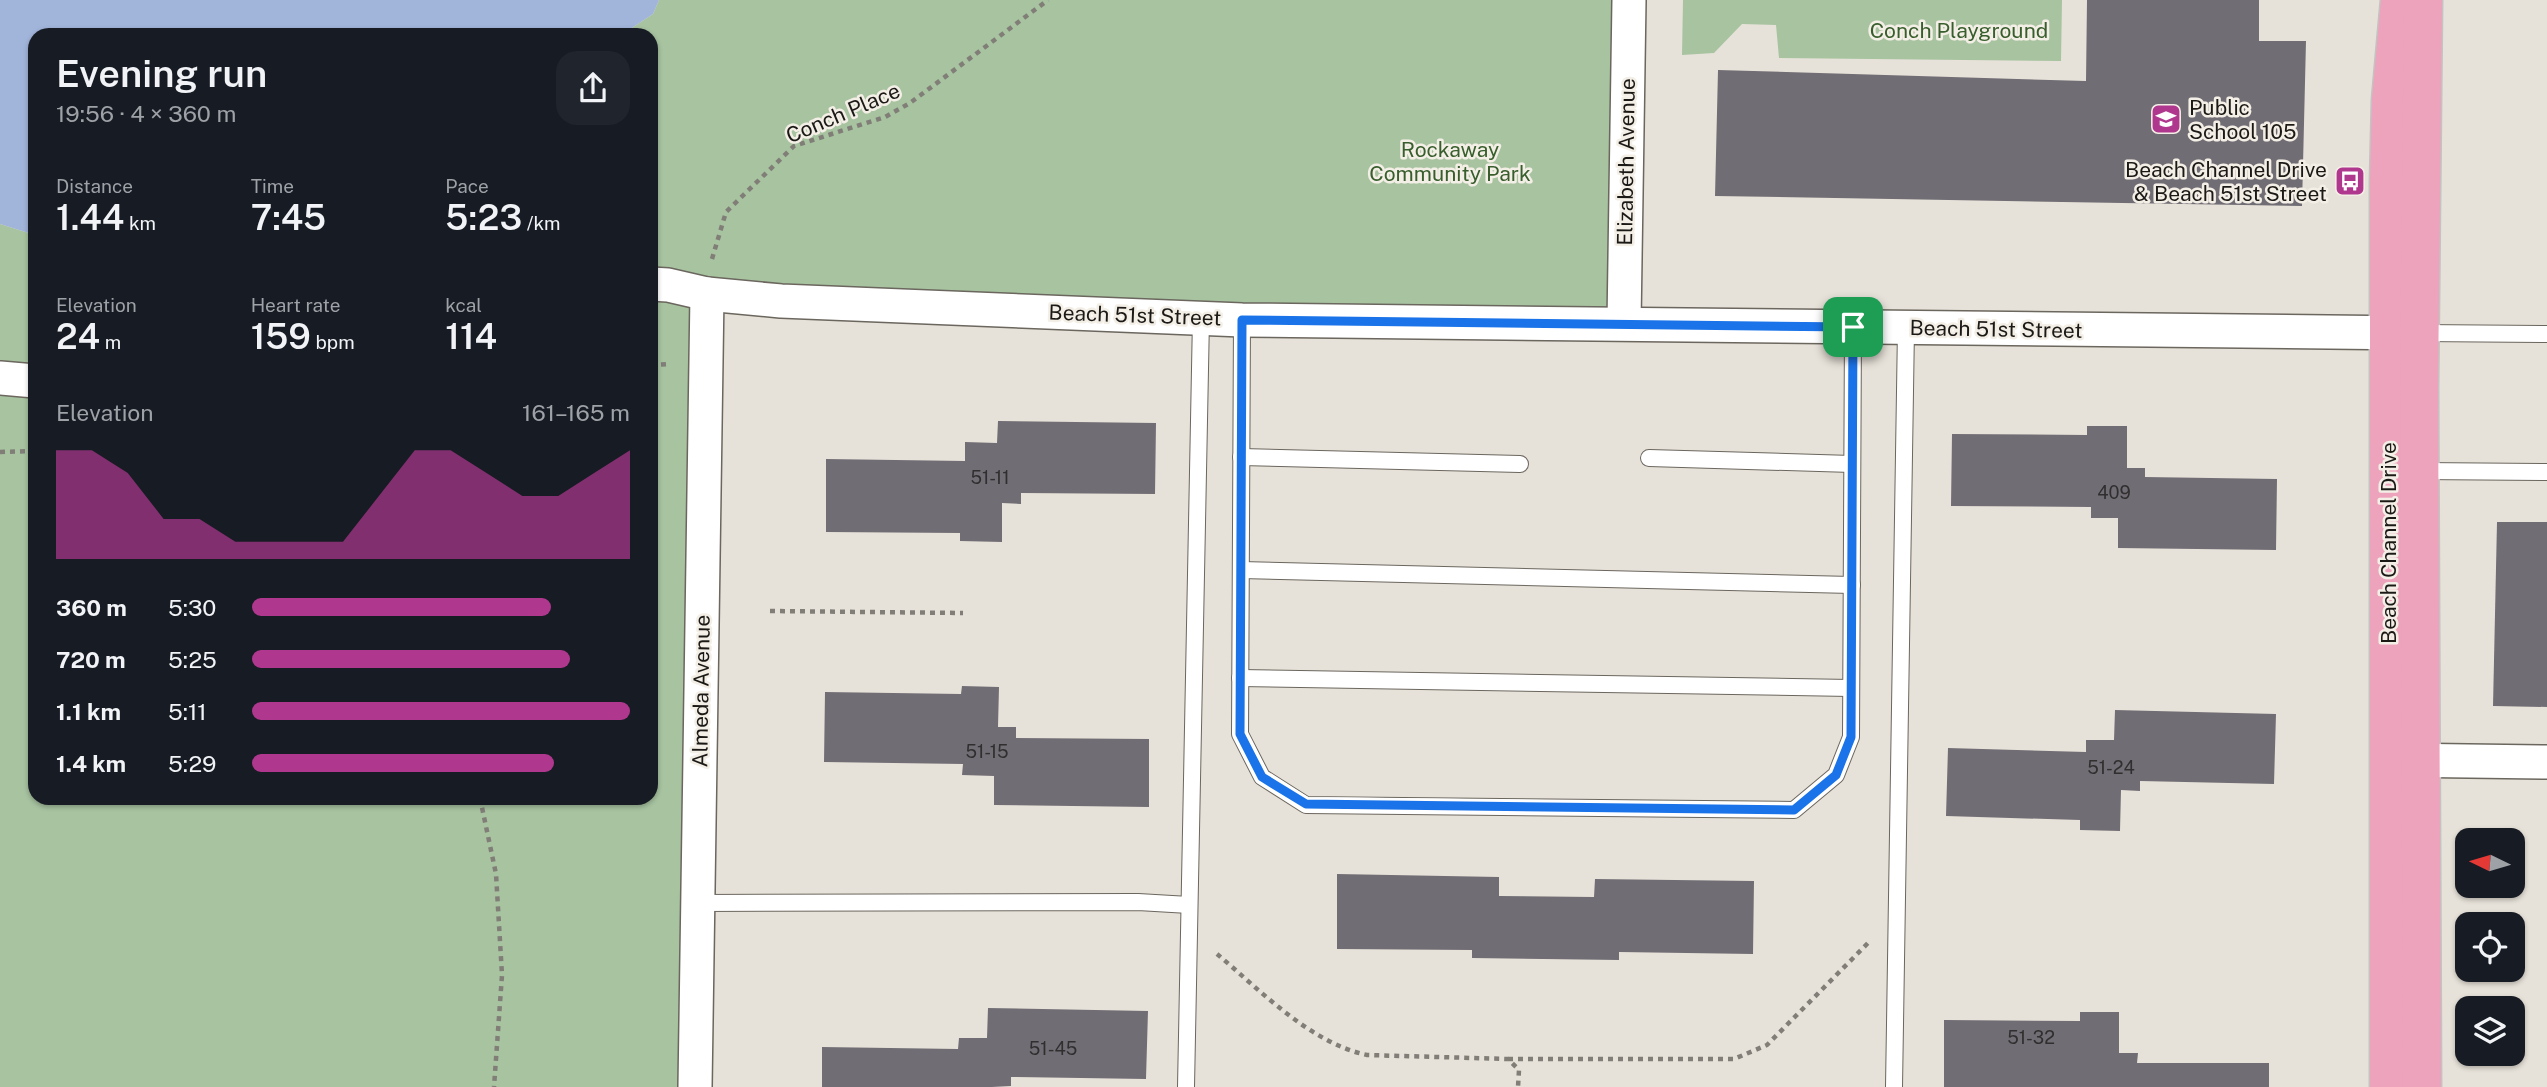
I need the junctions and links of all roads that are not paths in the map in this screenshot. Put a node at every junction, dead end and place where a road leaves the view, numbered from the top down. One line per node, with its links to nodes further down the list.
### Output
1 (1629, 0): 8 (street, Elizabeth Avenue)
2 (2400, 0): 11 (main road, Beach Channel Drive)
3 (2423, 0): 11 (main road, Beach Channel Drive)
4 (658, 284): 5 (street, Beach 51st Street)
5 (707, 294): 6 (street, Beach 51st Street); 27 (street, Almeda Avenue)
6 (1201, 318): 7 (street, Beach 51st Street); 28 (lane)
7 (1242, 320): 8 (street, Beach 51st Street); 15 (lane)
8 (1624, 323): 9 (street, Beach 51st Street)
9 (1853, 327): 10 (street, Beach 51st Street); 18 (lane)
10 (1906, 328): 11 (street, Beach 51st Street); 31 (lane)
11 (2404, 333): 12 (lane); 19 (main road, Beach Channel Drive); 25 (main road, Beach Channel Drive)
12 (2547, 334)
13 (0, 378): 14 (street)
14 (28, 380)
15 (1241, 457): 17 (lane); 21 (lane)
16 (1649, 458): 18 (lane)
17 (1520, 464)
18 (1852, 464): 22 (lane)
19 (2420, 471): 20 (lane); 25 (main road, Beach Channel Drive)
20 (2547, 472)
21 (1241, 570): 22 (lane); 23 (lane)
22 (1852, 585): 24 (lane)
23 (1240, 678): 24 (lane); 24 (lane)
24 (1851, 688)
25 (2404, 760): 26 (street); 32 (main road, Beach Channel Drive); 33 (main road, Beach Channel Drive)
26 (2547, 762)
27 (698, 903): 28 (lane); 29 (street, Almeda Avenue)
28 (1189, 905): 30 (lane)
29 (695, 1087)
30 (1186, 1087)
31 (1894, 1087)
32 (2389, 1087)
33 (2422, 1087)

